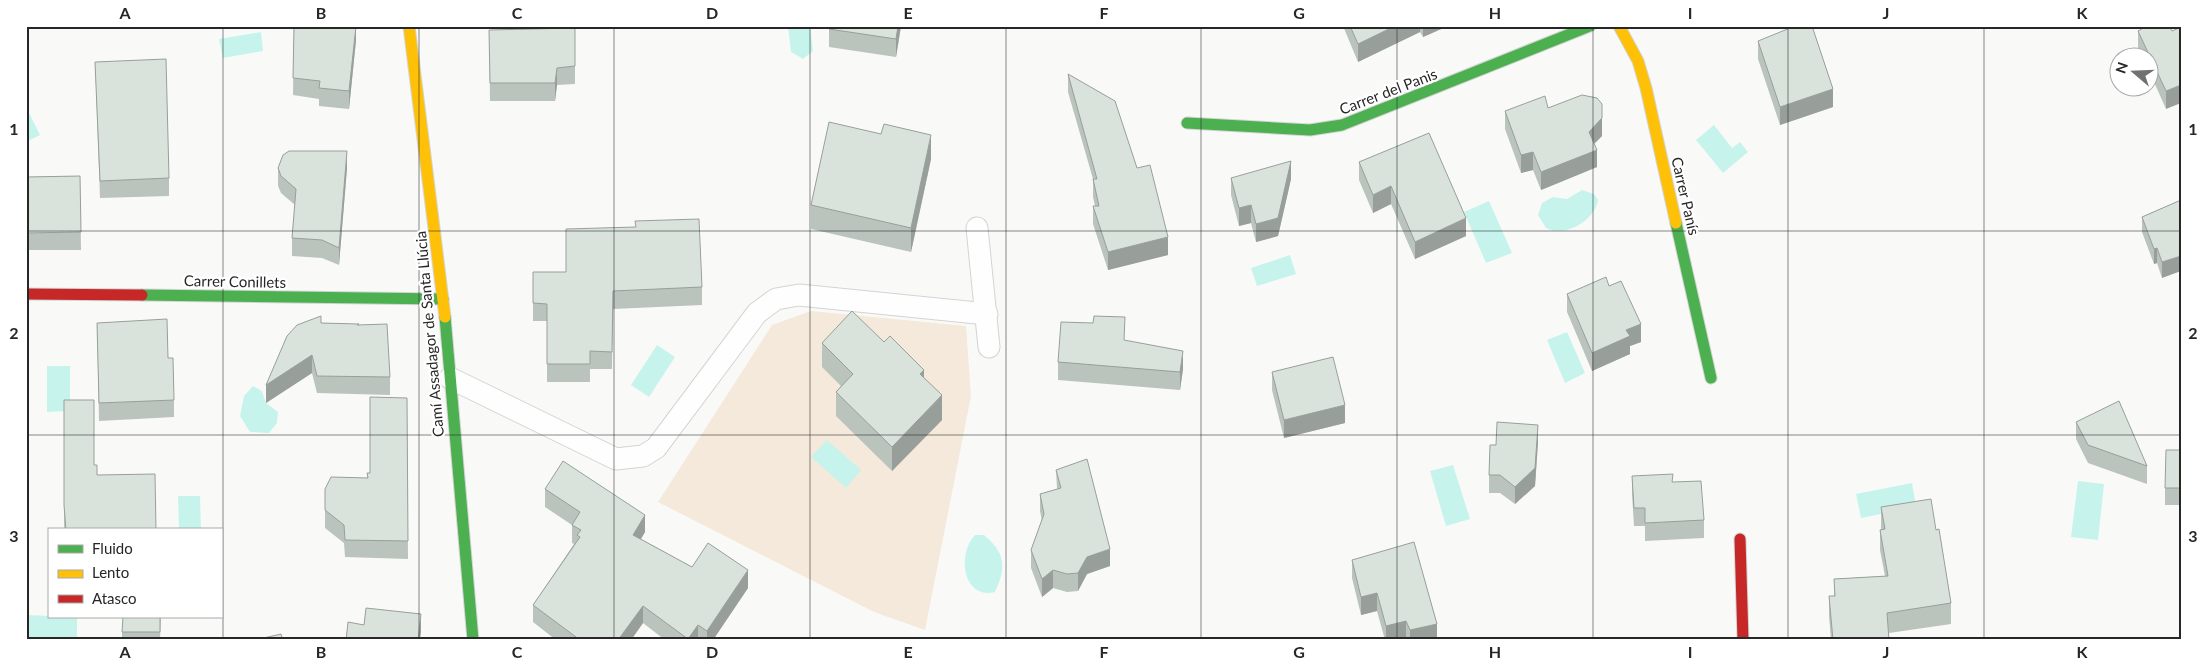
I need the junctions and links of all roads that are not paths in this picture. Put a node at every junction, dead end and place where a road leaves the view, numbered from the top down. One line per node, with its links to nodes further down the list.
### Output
1 (410, 26): 7 (street, Camí Assadagor de Santa Llúcia)
2 (1590, 26): 4 (street, Carrer del Panis)
3 (1619, 26): 11 (street, Carrer Panís)
4 (1187, 123)
5 (977, 228): 8 (lane)
6 (26, 294): 7 (street, Carrer Conillets)
7 (443, 299): 10 (street, Camí Assadagor de Santa Llúcia)
8 (987, 314): 9 (lane); 10 (lane)
9 (989, 347)
10 (450, 378): 13 (street, Camí Assadagor de Santa Llúcia)
11 (1711, 378)
12 (1740, 539): 14 (street)
13 (472, 640)
14 (1743, 640)

